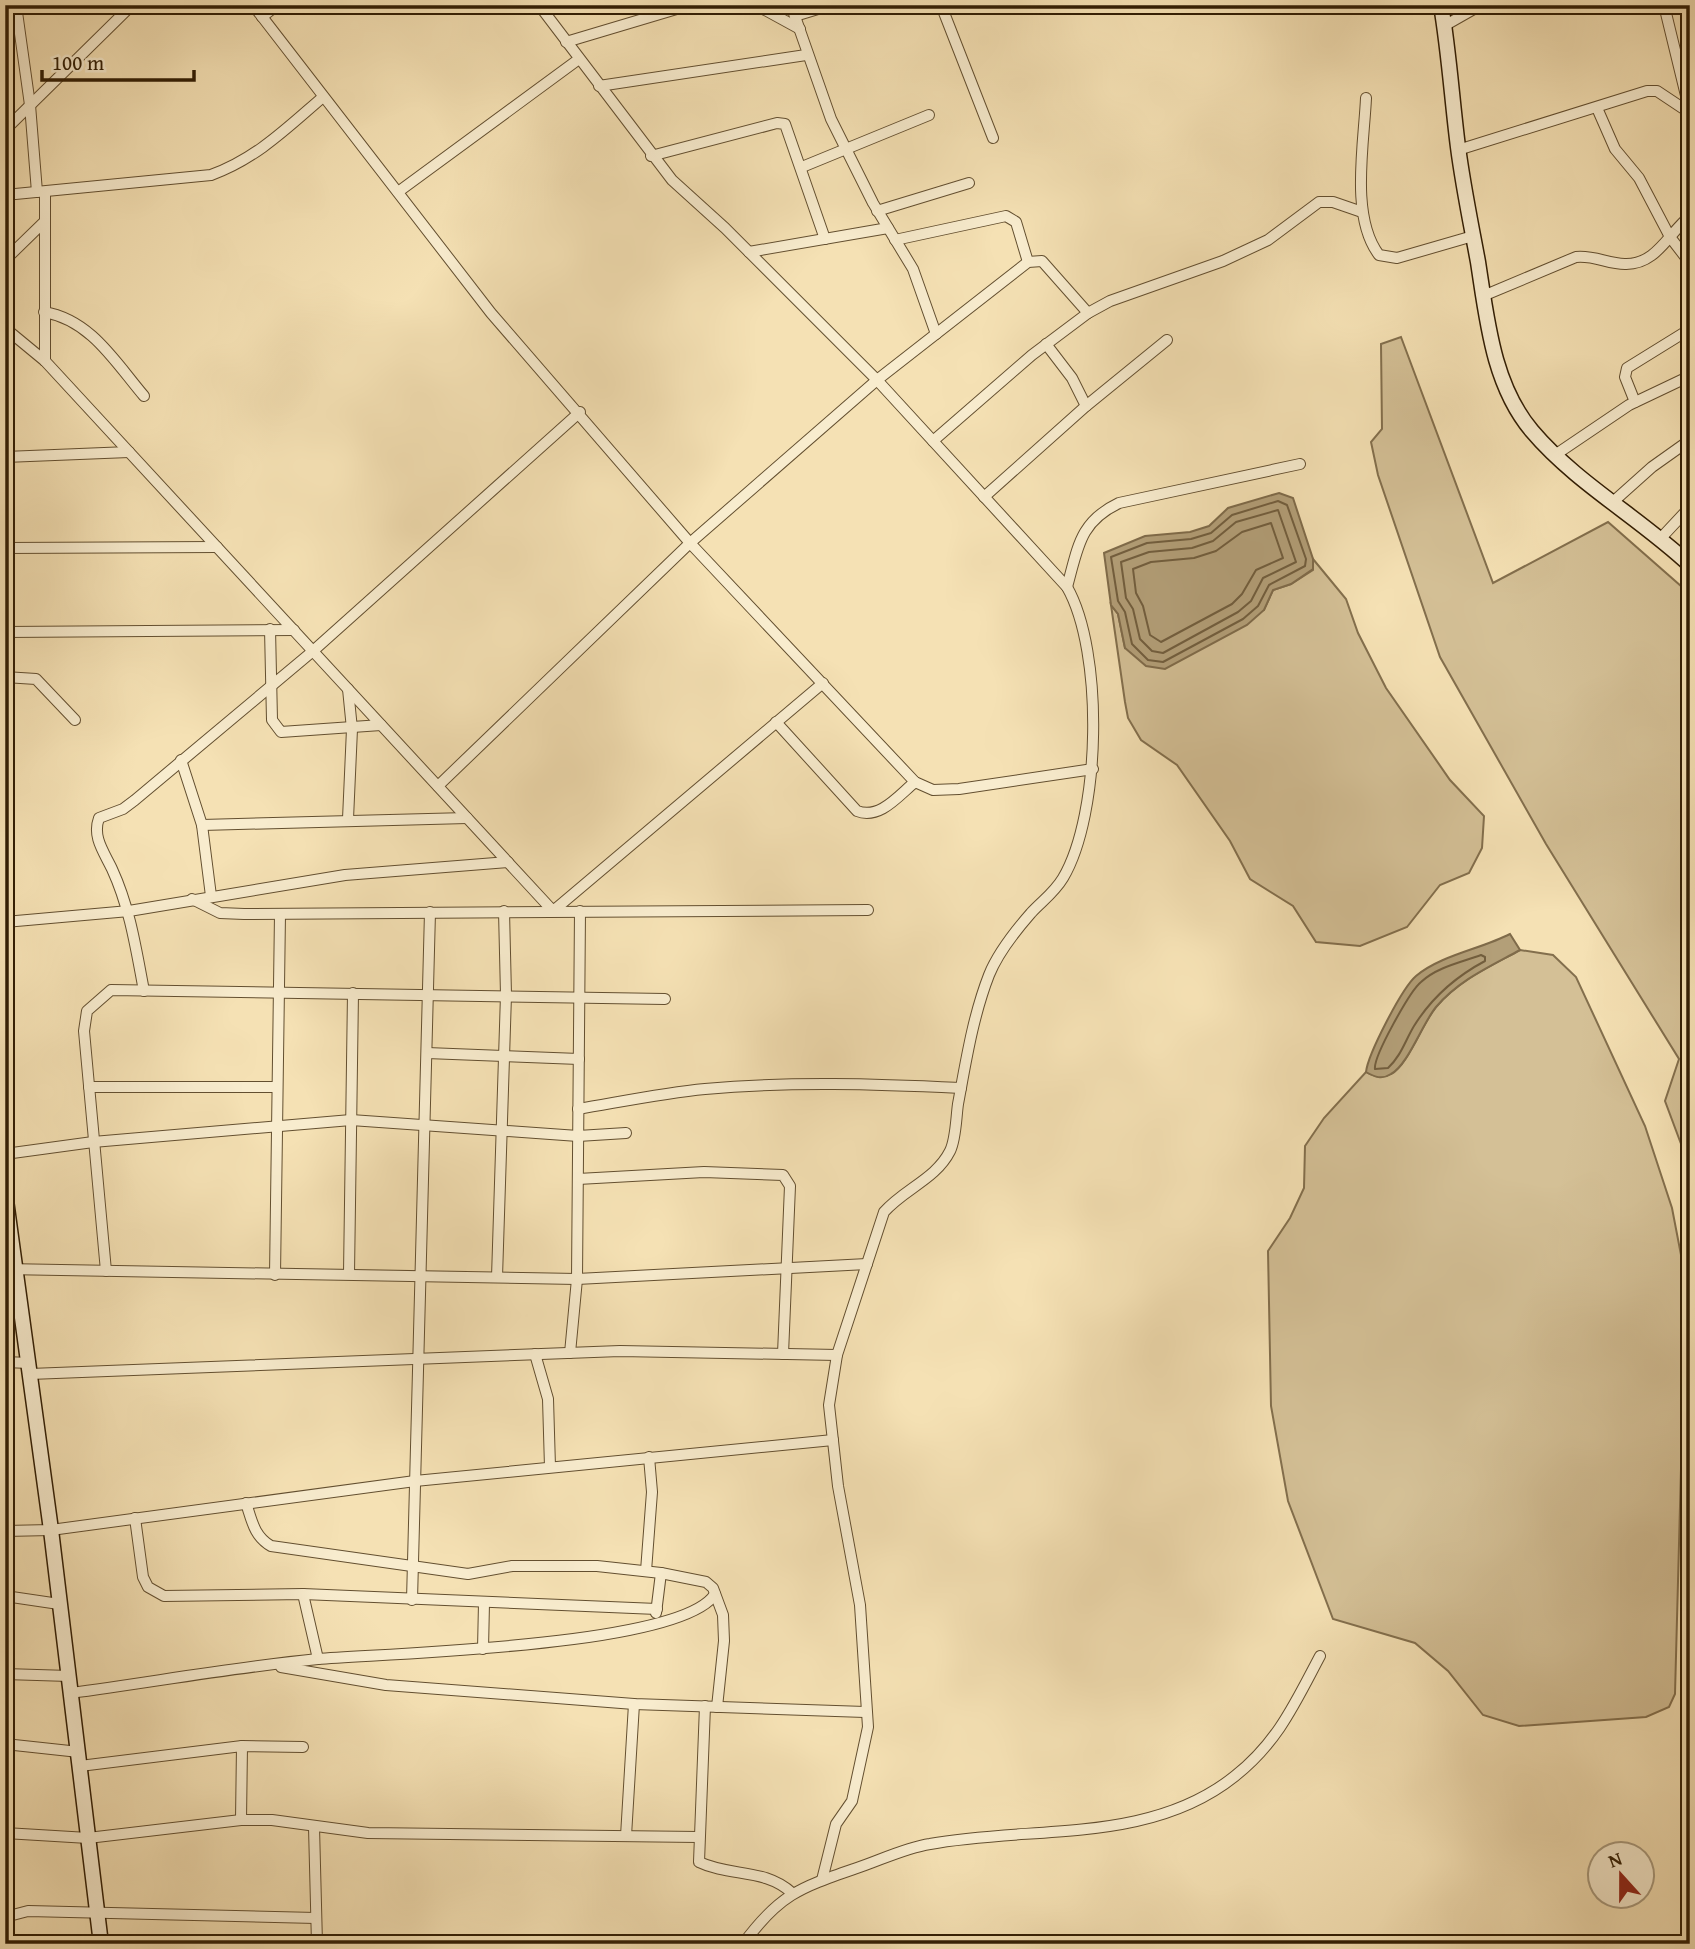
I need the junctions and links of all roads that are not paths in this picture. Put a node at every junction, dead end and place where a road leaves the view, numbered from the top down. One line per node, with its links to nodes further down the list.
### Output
1 (16, 5): 24 (street)
2 (132, 5): 24 (street)
3 (253, 5): 15 (street)
4 (277, 5): 15 (street)
5 (538, 5): 18 (street)
6 (690, 5): 18 (street)
7 (756, 5): 17 (street)
8 (791, 5): 14 (street)
9 (831, 5): 14 (street)
10 (941, 5): 29 (street)
11 (1441, 5): 16 (street)
12 (1481, 5): 16 (street)
13 (1666, 6): 26 (street)
14 (795, 16): 17 (street)
15 (262, 17): 22 (street)
16 (1444, 26): 31 (street)
17 (800, 29): 19 (street)
18 (566, 42): 20 (street)
19 (806, 55): 21 (street); 30 (street)
20 (579, 60): 21 (street); 36 (street)
21 (599, 86): 32 (street)
22 (323, 97): 35 (street); 36 (street)
23 (1366, 98): 39 (street)
24 (30, 105): 28 (street); 35 (street)
25 (1597, 108): 26 (street); 31 (street); 44 (street)
26 (1690, 113)
27 (929, 115): 30 (street)
28 (5, 130)
29 (993, 138)
30 (845, 150): 33 (street); 38 (street)
31 (1458, 150): 43 (street)
32 (651, 156): 33 (street); 47 (street)
33 (802, 167): 45 (street)
34 (969, 183): 38 (street)
35 (41, 192): 37 (street); 41 (street)
36 (398, 192): 65 (street)
37 (5, 195)
38 (877, 211): 42 (street)
39 (1362, 212): 43 (street); 53 (street)
40 (1690, 216): 44 (street)
41 (43, 223): 48 (street); 52 (street)
42 (888, 228): 45 (street); 46 (street)
43 (1473, 236): 51 (street)
44 (1670, 237): 50 (street); 51 (street)
45 (825, 239): 47 (street)
46 (895, 240): 49 (street); 56 (street)
47 (749, 252): 61 (street)
48 (5, 260)
49 (1028, 262): 53 (street); 56 (street)
50 (1690, 263)
51 (1483, 296): 69 (street)
52 (44, 312): 59 (street); 62 (street)
53 (1088, 313): 58 (street)
54 (5, 328): 59 (street)
55 (1690, 329): 63 (street)
56 (936, 334): 61 (street)
57 (1167, 340): 64 (street)
58 (1046, 344): 64 (street); 67 (street)
59 (45, 361): 68 (street)
60 (1690, 376): 63 (street)
61 (877, 380): 67 (street); 76 (street)
62 (144, 396)
63 (1635, 402): 69 (street)
64 (1086, 406): 72 (street)
65 (580, 412): 76 (street); 84 (street)
66 (1690, 440): 73 (street)
67 (933, 441): 72 (street)
68 (129, 452): 70 (street); 77 (street)
69 (1555, 455): 73 (street)
70 (5, 457)
71 (1300, 464): 80 (street)
72 (984, 497): 80 (street)
73 (1614, 501): 75 (street)
74 (1690, 507): 75 (street)
75 (1661, 538): 79 (street)
76 (691, 543): 86 (street); 96 (street)
77 (217, 547): 78 (street); 82 (street)
78 (5, 548)
79 (1690, 565)
80 (1067, 587): 94 (street)
81 (270, 629): 82 (street); 83 (street); 87 (street)
82 (294, 630): 84 (street)
83 (5, 632)
84 (313, 651): 87 (street); 88 (street)
85 (5, 677): 89 (street)
86 (824, 683): 90 (street); 95 (street)
87 (272, 685): 92 (street); 93 (street)
88 (348, 689): 91 (street); 92 (street)
89 (75, 720)
90 (776, 722): 95 (street); 106 (street)
91 (381, 725): 92 (street); 96 (street)
92 (352, 729): 98 (street)
93 (181, 760): 99 (street); 104 (street)
94 (1093, 769): 95 (street); 123 (street)
95 (915, 782)
96 (438, 786): 97 (street)
97 (467, 818): 98 (street); 100 (street)
98 (348, 819): 99 (street)
99 (202, 825): 101 (street)
100 (508, 862): 101 (street); 106 (street)
101 (211, 896): 102 (street)
102 (192, 899): 104 (street); 109 (street)
103 (868, 910): 107 (street)
104 (129, 911): 110 (street); 111 (street)
105 (504, 911): 106 (street); 108 (street); 115 (street)
106 (553, 911): 107 (street)
107 (580, 911): 116 (street)
108 (430, 912): 109 (street); 114 (street)
109 (280, 914): 112 (street)
110 (5, 922)
111 (144, 991): 112 (street); 121 (street)
112 (279, 992): 113 (street); 122 (street)
113 (353, 993): 114 (street); 125 (street)
114 (428, 994): 115 (street); 118 (street)
115 (506, 995): 116 (street); 119 (street)
116 (579, 996): 117 (street); 120 (street)
117 (666, 999)
118 (427, 1054): 119 (street); 126 (street)
119 (503, 1056): 120 (street); 128 (street)
120 (579, 1059): 124 (street)
121 (89, 1087): 122 (street); 131 (street)
122 (277, 1087): 127 (street)
123 (961, 1088): 124 (street); 135 (street)
124 (578, 1109): 130 (street)
125 (351, 1120): 126 (street); 127 (street); 139 (street)
126 (425, 1125): 128 (street); 141 (street)
127 (277, 1126): 131 (street); 140 (street)
128 (500, 1132): 130 (street); 142 (street)
129 (626, 1133): 130 (street)
130 (578, 1136): 133 (street)
131 (93, 1142): 132 (street); 138 (street)
132 (5, 1154)
133 (578, 1179): 136 (street); 143 (street)
134 (5, 1193): 137 (street)
135 (867, 1264): 136 (street); 147 (street)
136 (785, 1268): 143 (street); 146 (street)
137 (10, 1269): 138 (street); 150 (street)
138 (106, 1270): 140 (street)
139 (349, 1274): 140 (street); 141 (street)
140 (275, 1275)
141 (420, 1276): 142 (street); 148 (street)
142 (497, 1277): 143 (street)
143 (576, 1279): 144 (street)
144 (570, 1353): 145 (street); 146 (street)
145 (536, 1354): 148 (street); 153 (street)
146 (782, 1354): 147 (street)
147 (837, 1355): 151 (street)
148 (417, 1359): 150 (street); 154 (street)
149 (5, 1362): 150 (street)
150 (29, 1368): 157 (street)
151 (833, 1440): 152 (street); 180 (street)
152 (649, 1457): 153 (street); 160 (street)
153 (550, 1467): 154 (street)
154 (415, 1481): 155 (street); 159 (street)
155 (246, 1503): 156 (street); 159 (street)
156 (135, 1518): 157 (street); 162 (street)
157 (51, 1530): 158 (street); 167 (street)
158 (5, 1531)
159 (413, 1566): 160 (street); 165 (street)
160 (646, 1571): 161 (street)
161 (660, 1573): 163 (street); 168 (street)
162 (303, 1594): 165 (street); 172 (street)
163 (715, 1594): 169 (street); 179 (street)
164 (5, 1597): 167 (street)
165 (412, 1600): 166 (street)
166 (484, 1602): 168 (street); 170 (street)
167 (59, 1604): 175 (street)
168 (657, 1609): 169 (street)
169 (655, 1624): 170 (street)
170 (482, 1649): 172 (street)
171 (1320, 1656): 191 (street)
172 (318, 1659): 173 (street)
173 (270, 1665): 176 (street); 177 (street)
174 (5, 1674): 175 (street)
175 (69, 1676): 176 (street)
176 (71, 1693): 184 (street)
177 (634, 1704): 178 (street); 188 (street)
178 (705, 1706): 179 (street); 189 (street)
179 (717, 1707): 180 (street)
180 (865, 1712): 191 (street)
181 (5, 1744): 184 (street)
182 (242, 1746): 183 (street); 184 (street); 185 (street)
183 (303, 1747)
184 (80, 1759): 190 (street)
185 (241, 1820): 186 (street); 190 (street)
186 (314, 1827): 188 (street); 195 (street)
187 (5, 1833): 190 (street)
188 (626, 1836): 189 (street)
189 (698, 1837): 192 (street)
190 (88, 1838): 193 (street)
191 (822, 1880): 192 (street)
192 (792, 1893): 198 (street)
193 (97, 1914): 194 (street); 195 (street); 196 (street)
194 (5, 1917)
195 (316, 1918): 197 (street)
196 (101, 1944)
197 (317, 1944)
198 (743, 1944)

